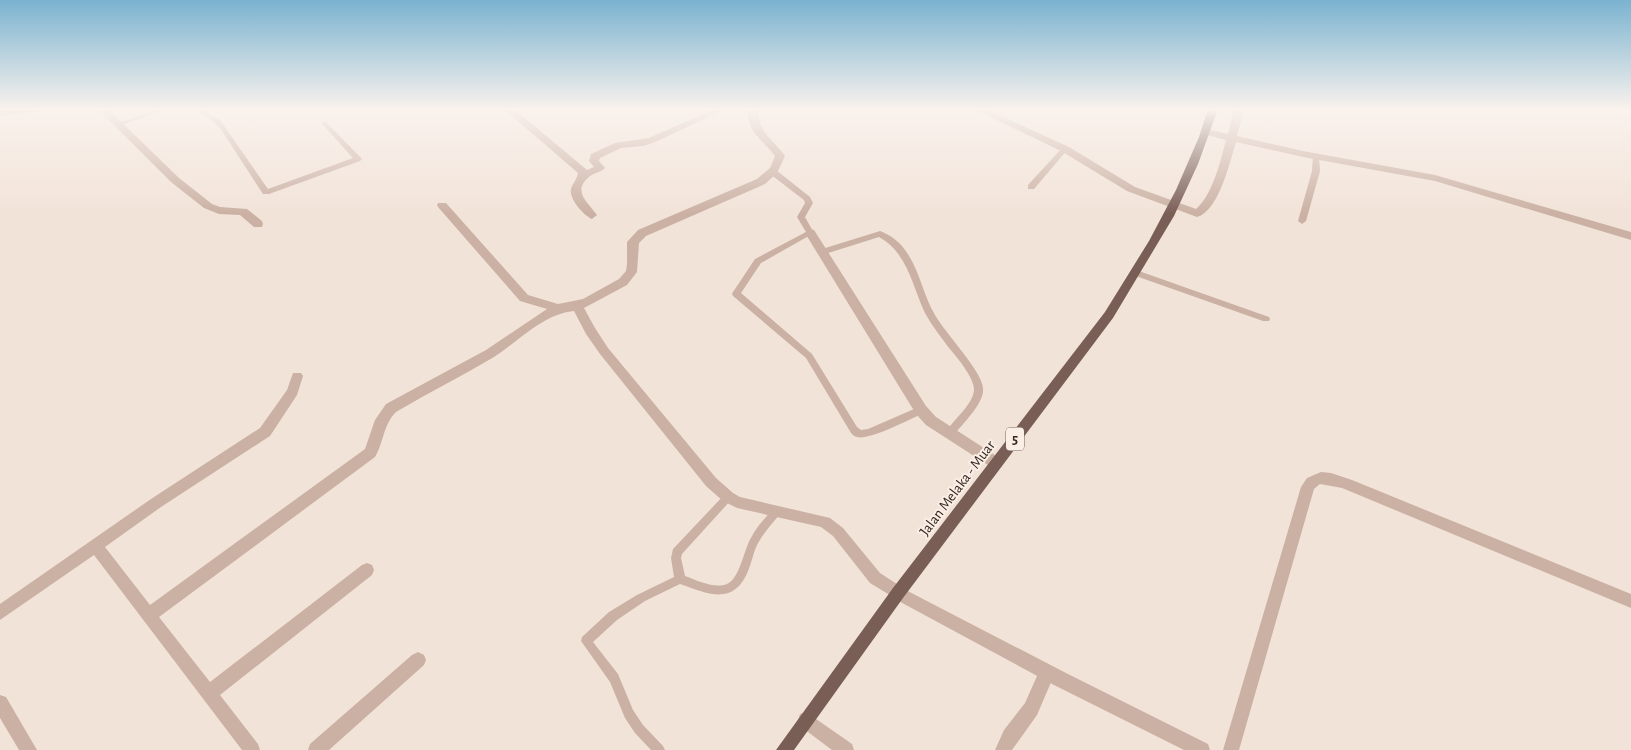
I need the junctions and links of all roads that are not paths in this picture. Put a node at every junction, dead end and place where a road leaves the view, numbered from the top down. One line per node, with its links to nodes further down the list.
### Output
1 (140, 144): 20 (street)
2 (234, 144): 3 (lane)
3 (344, 144)
4 (551, 144): 14 (street)
5 (631, 144): 14 (street)
6 (770, 144): 13 (street)
7 (1054, 144): 11 (street)
8 (1201, 144): 17 (main road, Jalan Melaka - Muar / 5)
9 (1229, 144): 17 (street)
10 (1258, 144): 12 (street)
11 (1065, 149): 15 (lane); 17 (street)
12 (1315, 157): 19 (lane); 22 (street)
13 (773, 172): 21 (lane); 25 (street)
14 (584, 176): 18 (street)
15 (1031, 187)
16 (442, 205): 26 (street)
17 (1175, 205): 24 (main road, Jalan Melaka - Muar / 5)
18 (592, 215)
19 (1302, 221)
20 (258, 224)
21 (810, 232): 23 (street); 29 (lane)
22 (1631, 236)
23 (822, 252): 29 (street); 30 (lane)
24 (1136, 273): 27 (lane); 31 (main road, Jalan Melaka - Muar / 5)
25 (577, 306): 26 (street); 32 (street)
26 (558, 308): 40 (street)
27 (1266, 319)
28 (297, 376): 34 (street)
29 (921, 410): 30 (street)
30 (950, 433): 31 (street)
31 (996, 463): 37 (main road, Jalan Melaka - Muar / 5)
32 (728, 498): 33 (street); 36 (lane)
33 (777, 511): 36 (lane); 37 (street)
34 (96, 546): 39 (street); 40 (street)
35 (367, 570): 43 (street)
36 (680, 579): 49 (lane)
37 (898, 593): 42 (street); 45 (main road, Jalan Melaka - Muar / 5)
38 (1631, 601): 54 (street)
39 (0, 613)
40 (149, 615): 43 (street)
41 (418, 660): 48 (street)
42 (1047, 673): 52 (street); 53 (street)
43 (208, 693): 47 (street)
44 (0, 703): 46 (street)
45 (806, 720): 50 (main road, Jalan Melaka - Muar / 5); 51 (street)
46 (28, 750)
47 (252, 750)
48 (316, 750)
49 (659, 750)
50 (784, 750)
51 (846, 750)
52 (1003, 750)
53 (1201, 750)
54 (1230, 750)

